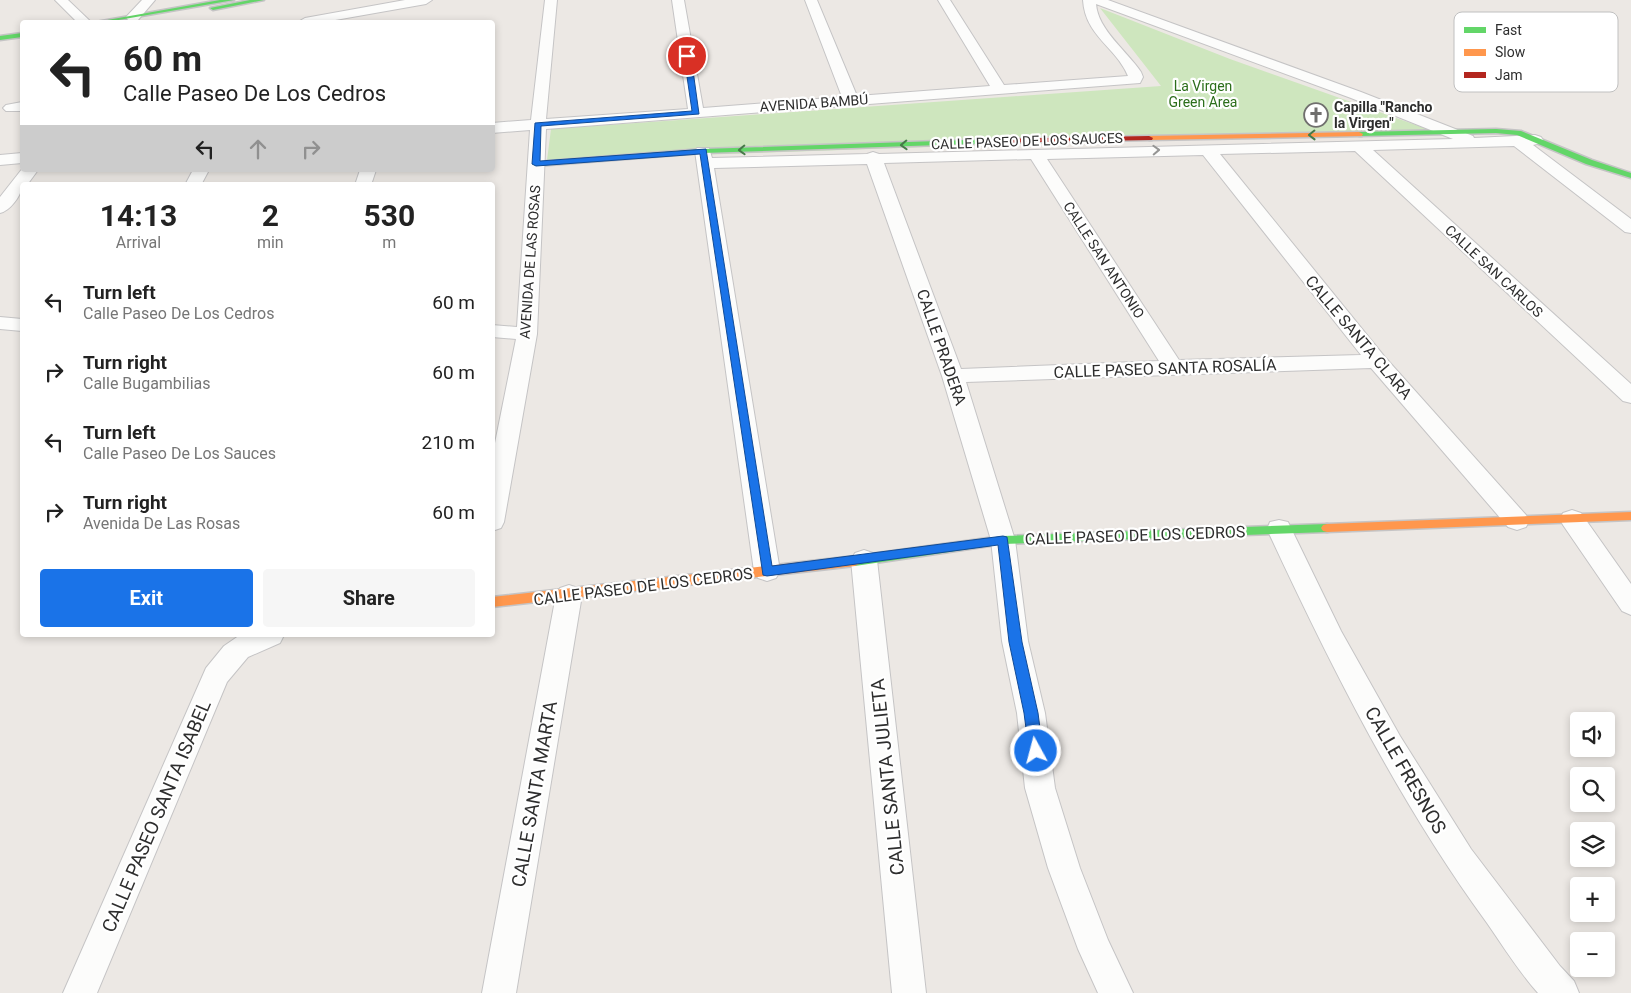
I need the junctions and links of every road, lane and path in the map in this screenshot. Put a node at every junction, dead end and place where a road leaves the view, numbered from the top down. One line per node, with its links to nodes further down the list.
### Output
1 (61, 0): 13 (street)
2 (149, 0): 14 (street)
3 (231, 0): 14 (street)
4 (261, 0): 14 (street)
5 (423, 0): 12 (street); 15 (street)
6 (551, 0): 23 (street, AVENIDA DE LAS ROSAS)
7 (678, 0): 22 (street)
8 (811, 0): 21 (street)
9 (944, 0): 20 (street)
10 (1089, 0): 20 (street, AVENIDA BAMBÚ)
11 (1097, 0): 25 (street)
12 (415, 15)
13 (83, 20)
14 (133, 20)
15 (316, 20)
16 (20, 35): 17 (street)
17 (0, 38)
18 (20, 41): 19 (street)
19 (0, 44)
20 (1000, 90): 21 (street, AVENIDA BAMBÚ)
21 (851, 100): 22 (street, AVENIDA BAMBÚ)
22 (696, 112): 23 (street, AVENIDA BAMBÚ)
23 (538, 124): 24 (street, AVENIDA BAMBÚ); 36 (street, AVENIDA DE LAS ROSAS)
24 (495, 128)
25 (1449, 131): 26 (street, CALLE PASEO DE LOS SAUCES); 28 (street); 32 (street, CALLE PASEO DE LOS SAUCES, one-way to 32)
26 (1518, 137): 27 (street, CALLE PASEO DE LOS SAUCES); 28 (street, CALLE PASEO DE LOS SAUCES); 42 (street)
27 (1535, 140): 38 (street)
28 (1478, 143): 29 (street, CALLE PASEO DE LOS SAUCES)
29 (1358, 145): 30 (street, CALLE PASEO DE LOS SAUCES); 50 (street, CALLE SAN CARLOS)
30 (1207, 149): 31 (street, CALLE PASEO DE LOS SAUCES, one-way to 30); 47 (street, CALLE SANTA CLARA)
31 (1036, 154): 33 (street, CALLE PASEO DE LOS SAUCES); 48 (street, CALLE SAN ANTONIO)
32 (704, 157): 33 (street, CALLE PASEO DE LOS SAUCES); 36 (street, CALLE PASEO DE LOS SAUCES); 58 (street)
33 (873, 157): 49 (street, CALLE PRADERA)
34 (20, 158): 35 (street)
35 (0, 160)
36 (536, 164): 46 (street, AVENIDA DE LAS ROSAS)
37 (28, 172): 39 (street)
38 (1631, 176)
39 (21, 182)
40 (20, 183): 41 (street)
41 (0, 208)
42 (1631, 228)
43 (0, 323): 44 (street)
44 (20, 325)
45 (495, 332): 46 (street)
46 (527, 334): 51 (street, AVENIDA DE LAS ROSAS)
47 (1376, 361): 48 (street, CALLE PASEO SANTA ROSALÍA); 54 (street, CALLE SANTA CLARA)
48 (1173, 367): 49 (street, CALLE PASEO SANTA ROSALÍA)
49 (953, 376): 56 (street, CALLE PRADERA)
50 (1631, 396)
51 (495, 506)
52 (1631, 516): 53 (street, CALLE PASEO DE LOS CEDROS)
53 (1572, 519): 54 (street, CALLE PASEO DE LOS CEDROS); 61 (street)
54 (1517, 521): 55 (street, CALLE PASEO DE LOS CEDROS)
55 (1279, 529): 56 (street, CALLE PASEO DE LOS CEDROS); 67 (street, CALLE FRESNOS)
56 (1003, 540): 57 (street, CALLE PASEO DE LOS CEDROS); 66 (street, CALLE PRADERA)
57 (864, 560): 58 (street, CALLE PASEO DE LOS CEDROS); 65 (street, CALLE SANTA JULIETA)
58 (767, 571): 59 (street, CALLE PASEO DE LOS CEDROS)
59 (569, 595): 60 (street, CALLE PASEO DE LOS CEDROS); 64 (street, CALLE SANTA MARTA)
60 (495, 602)
61 (1631, 604)
62 (265, 637): 63 (street, CALLE PASEO SANTA ISABEL)
63 (80, 993)
64 (499, 993)
65 (909, 993)
66 (1116, 993)
67 (1562, 993)

